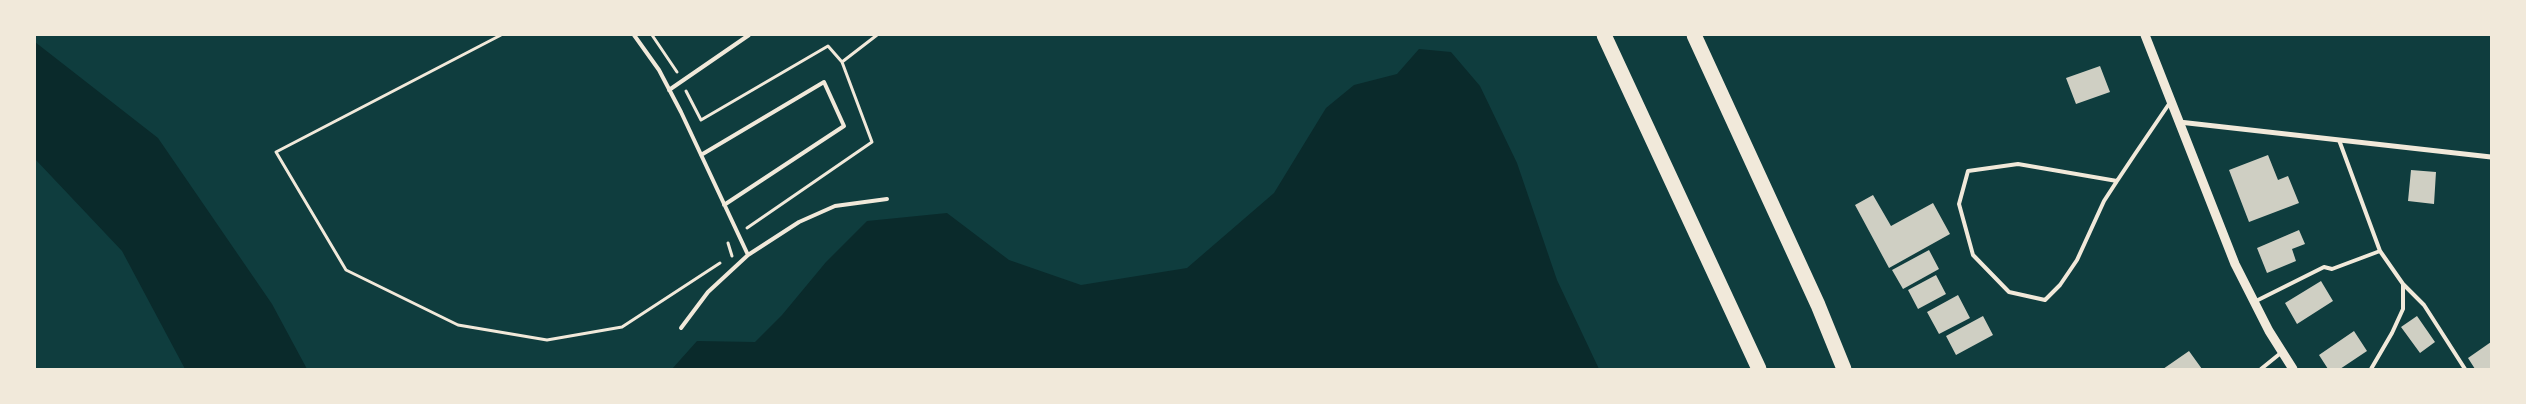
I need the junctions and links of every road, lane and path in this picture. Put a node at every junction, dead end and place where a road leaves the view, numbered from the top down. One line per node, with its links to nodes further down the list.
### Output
1 (501, 35): 21 (path)
2 (634, 35): 11 (lane)
3 (652, 35): 10 (path)
4 (749, 35): 10 (lane)
5 (877, 35): 9 (path)
6 (1604, 35): 28 (highway)
7 (1694, 35): 29 (highway)
8 (2145, 35): 12 (street)
9 (842, 62): 10 (path); 20 (path)
10 (681, 81): 11 (lane)
11 (669, 90): 15 (lane)
12 (2171, 101): 13 (street); 17 (lane)
13 (2179, 122): 14 (street); 25 (street)
14 (2339, 140): 16 (street); 22 (lane)
15 (701, 155): 19 (lane); 19 (lane)
16 (2491, 157)
17 (2117, 181): 17 (lane)
18 (887, 199): 23 (lane)
19 (724, 205): 23 (lane)
20 (741, 232)
21 (728, 241)
22 (2380, 251): 24 (lane); 25 (lane)
23 (748, 255): 26 (lane)
24 (2403, 284): 32 (lane); 33 (lane)
25 (2254, 302): 27 (street)
26 (681, 328)
27 (2282, 352): 30 (lane); 31 (street)
28 (1760, 369)
29 (1844, 369)
30 (2260, 369)
31 (2293, 369)
32 (2371, 369)
33 (2465, 369)

